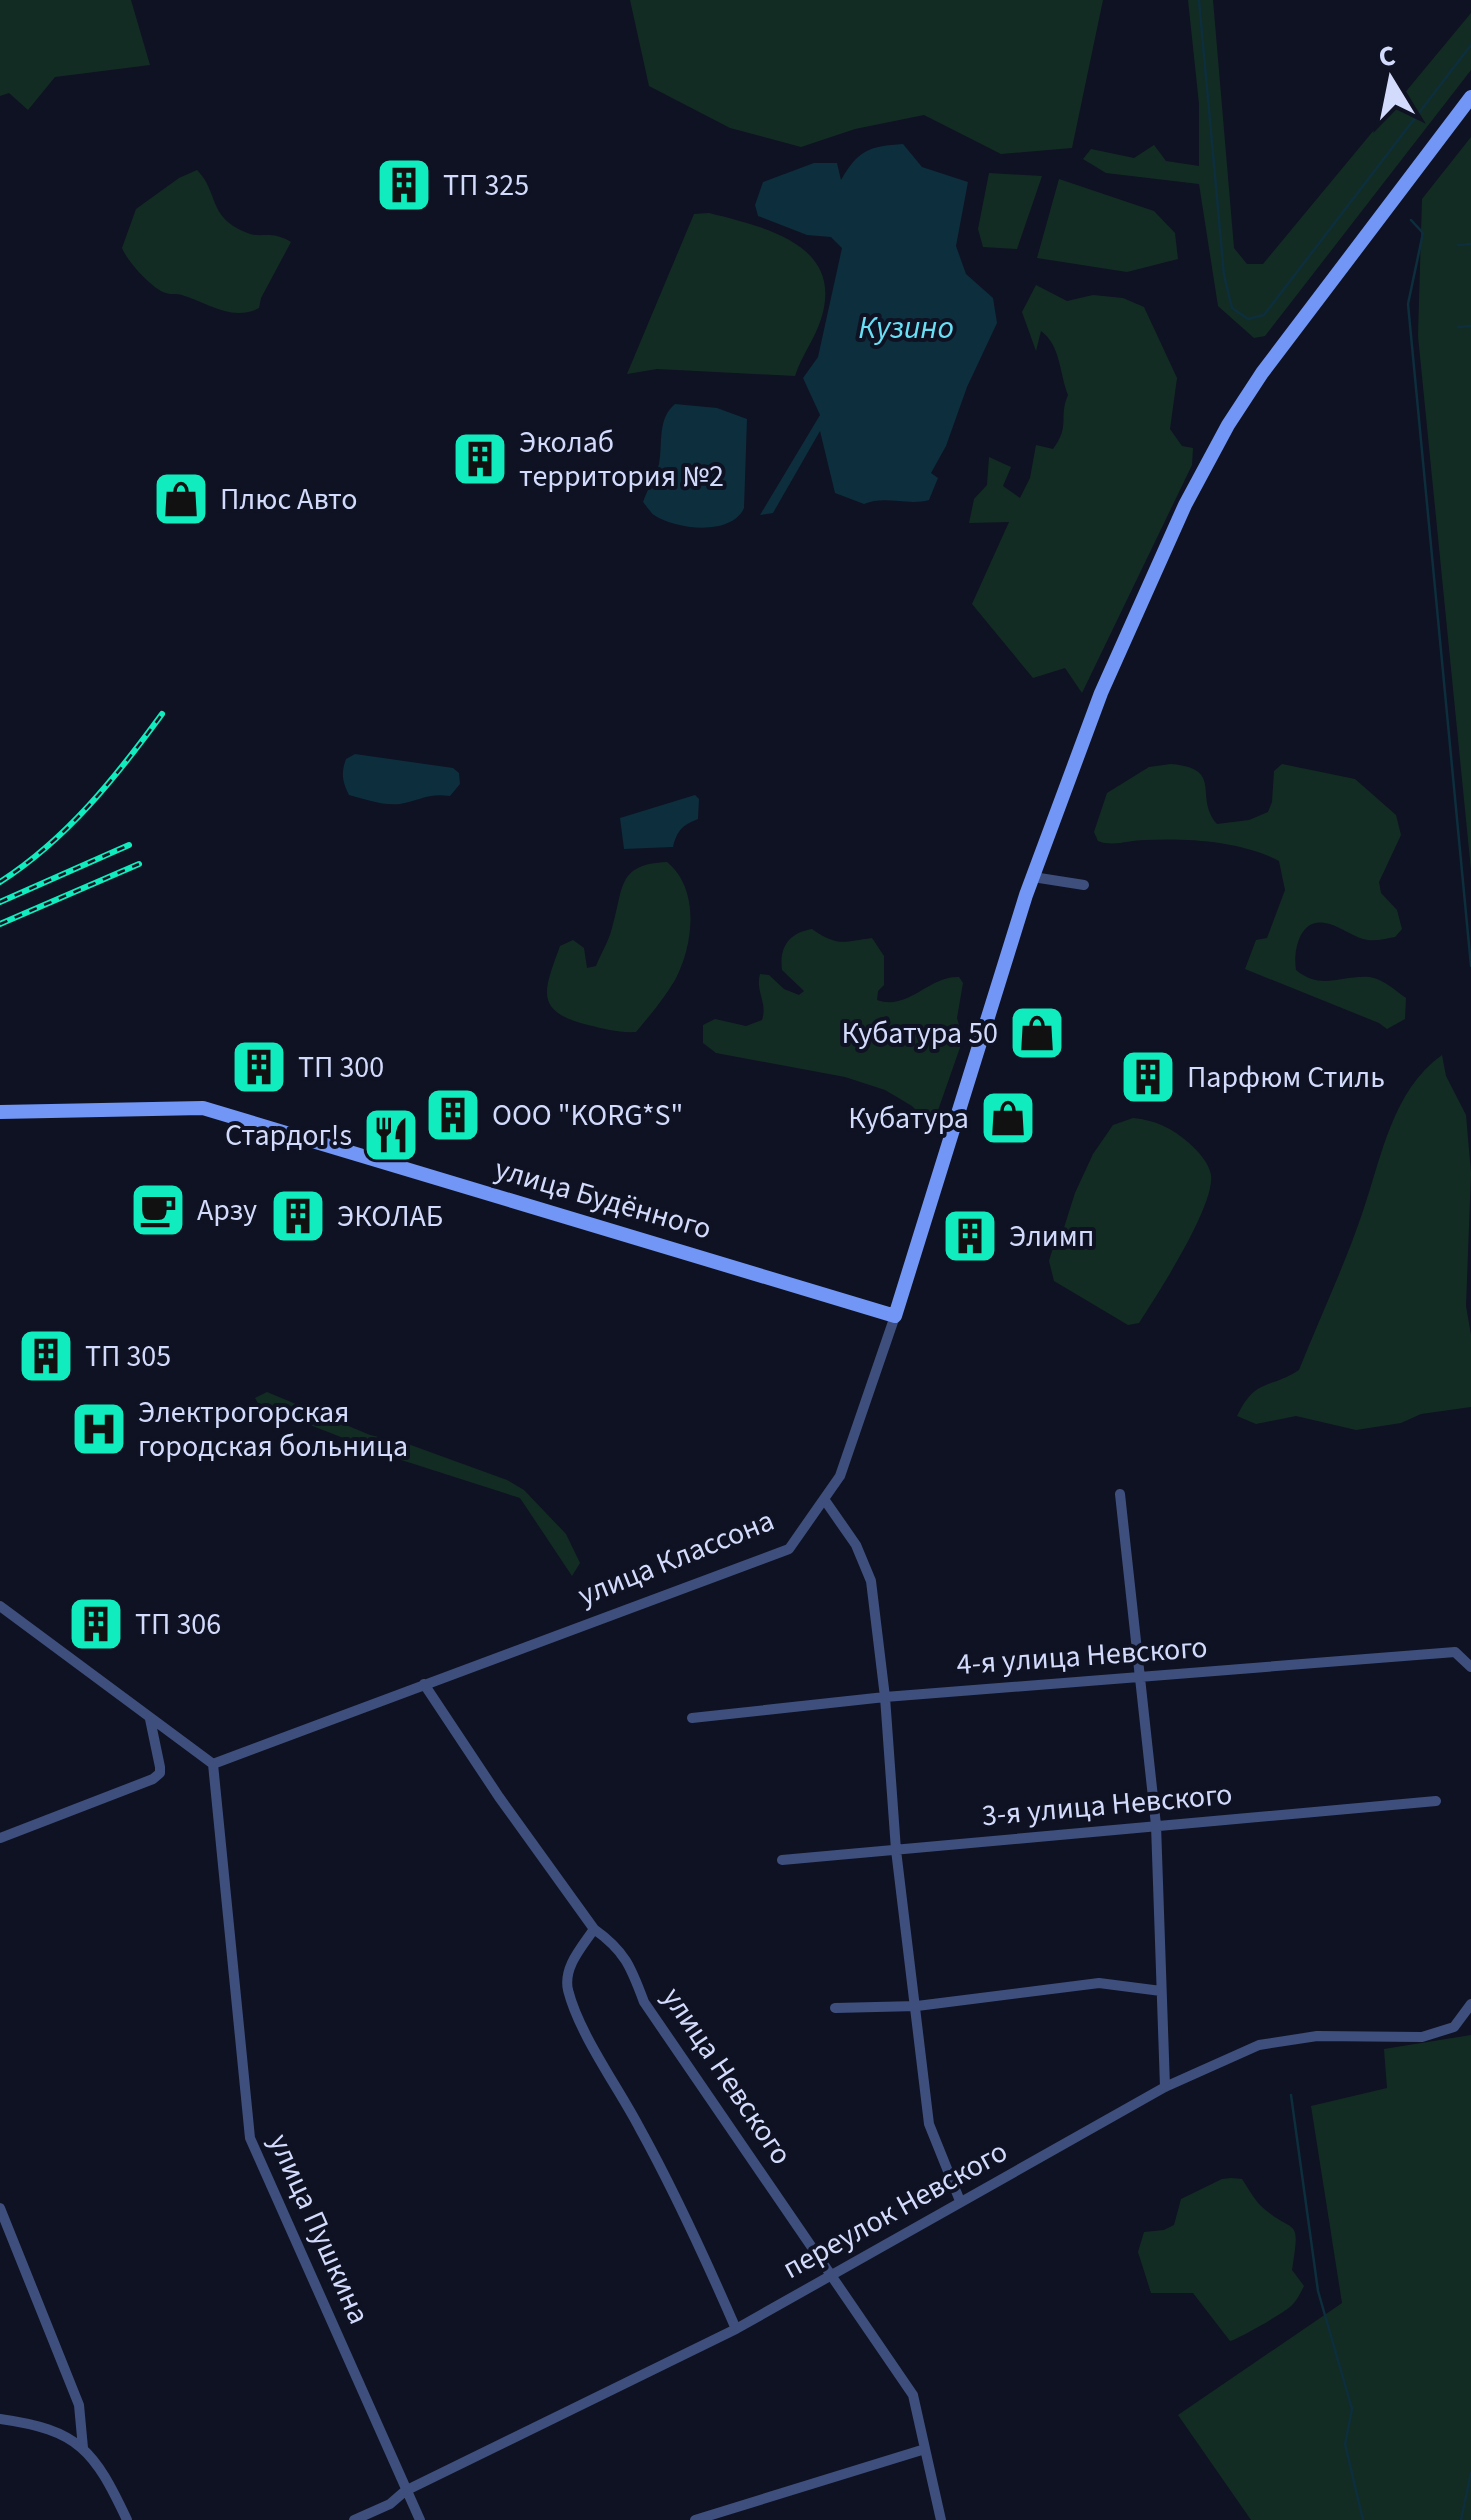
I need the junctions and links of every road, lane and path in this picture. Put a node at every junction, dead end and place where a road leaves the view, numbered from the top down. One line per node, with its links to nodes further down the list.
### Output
1 (1471, 97): 2 (street, улица Классона)
2 (1033, 877): 3 (street); 5 (street, улица Классона)
3 (1084, 884)
4 (0, 1112): 5 (street, улица Будённого)
5 (895, 1316): 7 (street, улица Классона)
6 (1120, 1494): 10 (street)
7 (824, 1499): 11 (street, улица Классона); 12 (street)
8 (0, 1606): 13 (street)
9 (1471, 1667): 10 (street, 4-я улица Невского)
10 (1140, 1677): 12 (street, 4-я улица Невского); 17 (street)
11 (424, 1684): 15 (street, улица Классона); 21 (street, улица Невского)
12 (885, 1696): 14 (street, 4-я улица Невского); 19 (street)
13 (150, 1718): 15 (street); 18 (street)
14 (692, 1718)
15 (213, 1764): 34 (street, улица Пушкина)
16 (1436, 1801): 17 (street, 3-я улица Невского)
17 (1156, 1825): 19 (street, 3-я улица Невского); 22 (street)
18 (0, 1838)
19 (896, 1850): 20 (street, 3-я улица Невского); 24 (street)
20 (782, 1860)
21 (594, 1929): 29 (street, улица Невского); 30 (street)
22 (1161, 1992): 24 (street); 26 (street)
23 (1471, 2004): 26 (street, переулок Невского)
24 (917, 2006): 25 (street); 27 (street)
25 (835, 2008)
26 (1165, 2087): 27 (street, переулок Невского)
27 (960, 2201): 29 (street, переулок Невского)
28 (0, 2208): 32 (street)
29 (830, 2275): 30 (street, переулок Невского); 33 (street, улица Невского)
30 (736, 2328): 34 (street, переулок Невского)
31 (0, 2419): 32 (street)
32 (84, 2448): 35 (street)
33 (925, 2449): 38 (street); 39 (street, улица Невского)
34 (406, 2490): 36 (street, переулок Невского); 37 (street, улица Пушкина)
35 (127, 2520)
36 (354, 2520)
37 (420, 2520)
38 (695, 2520)
39 (941, 2520)

